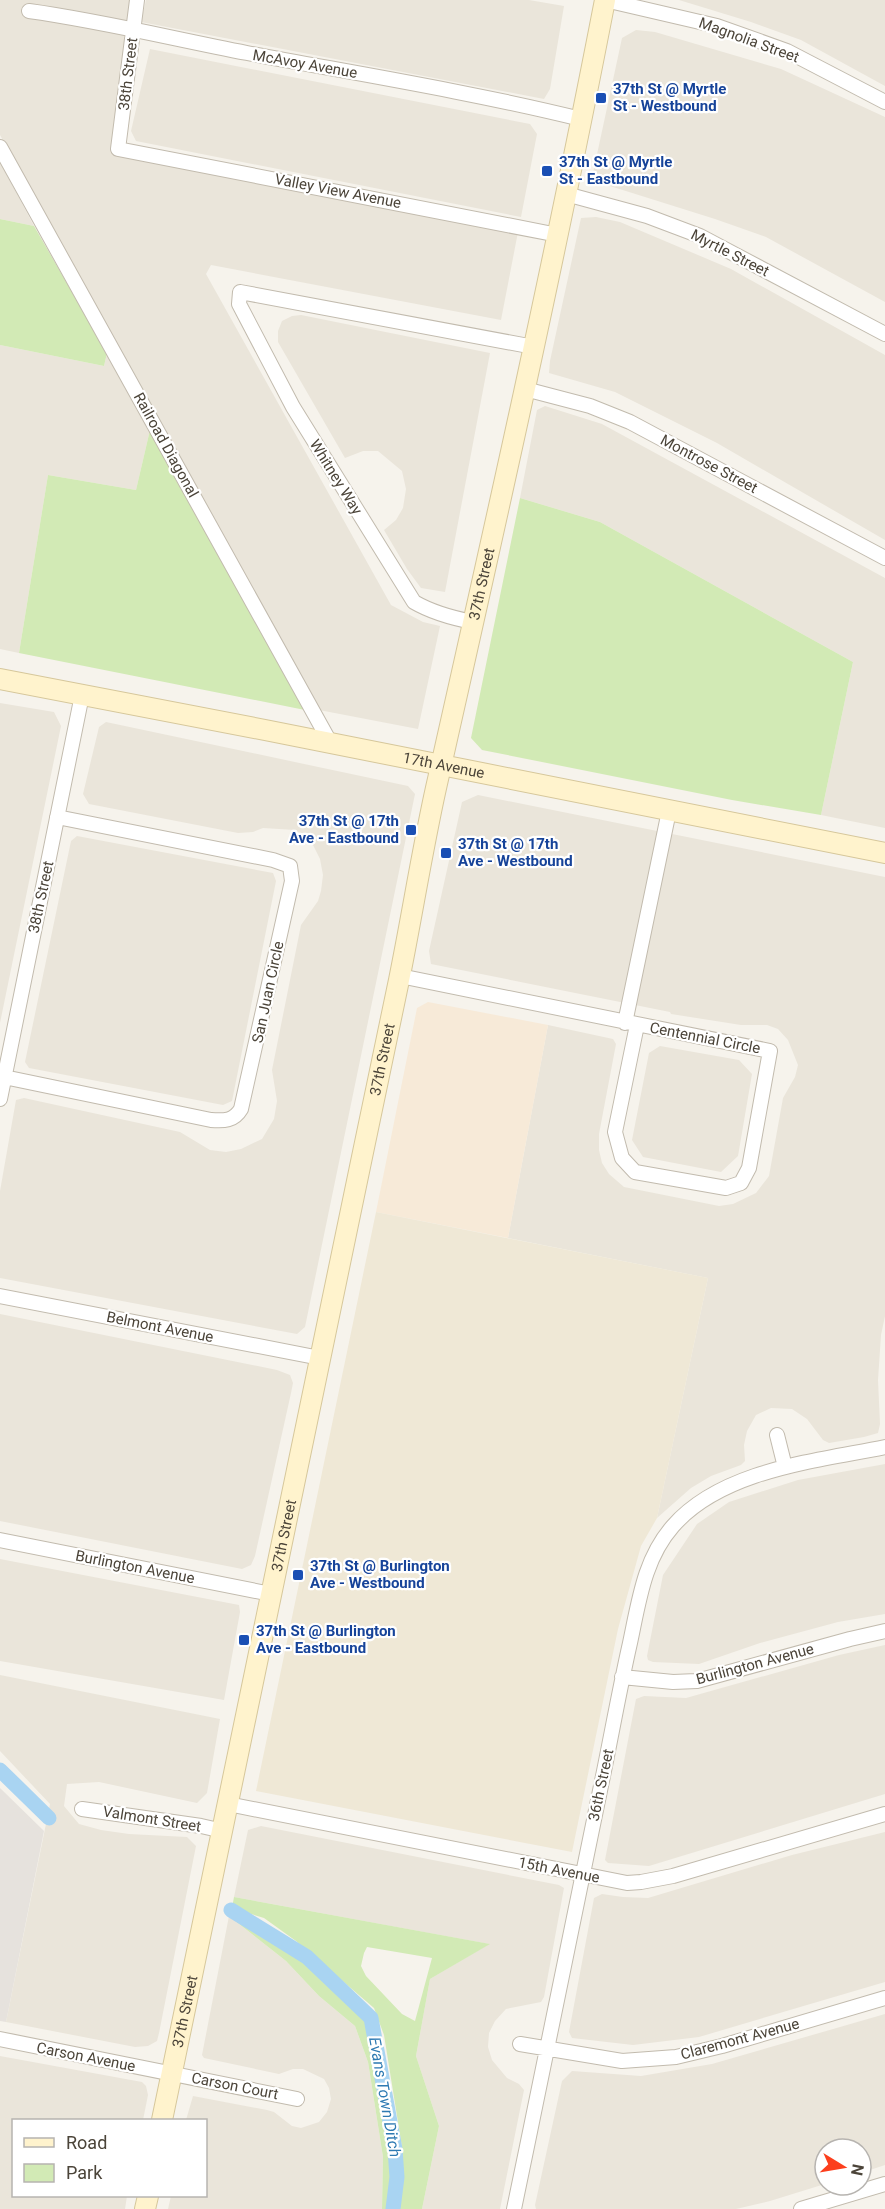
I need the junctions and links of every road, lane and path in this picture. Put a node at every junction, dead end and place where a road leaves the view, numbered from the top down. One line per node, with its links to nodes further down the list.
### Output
1 (137, 0): 4 (street, 38th Street)
2 (605, 0): 5 (street, Magnolia Street); 6 (main road, 37th Street)
3 (29, 10): 4 (street, McAvoy Avenue)
4 (133, 29): 6 (street, McAvoy Avenue); 8 (street, 38th Street)
5 (885, 102)
6 (581, 119): 9 (main road, 37th Street)
7 (0, 147): 18 (street, Railroad Diagonal)
8 (118, 148): 10 (street, Valley View Avenue)
9 (566, 194): 10 (main road, 37th Street); 11 (street, Myrtle Street)
10 (558, 235): 12 (main road, 37th Street)
11 (885, 334)
12 (534, 347): 13 (main road, 37th Street); 15 (street, Whitney Way)
13 (525, 389): 14 (street, Montrose Street); 15 (main road, 37th Street)
14 (885, 558)
15 (473, 622): 19 (main road, 37th Street)
16 (0, 680): 17 (main road, 17th Avenue)
17 (82, 695): 18 (main road, 17th Avenue); 21 (street, 38th Street)
18 (331, 744): 19 (main road, 17th Avenue)
19 (442, 766): 20 (main road, 17th Avenue); 23 (main road, 37th Street)
20 (669, 811): 22 (main road, 17th Avenue); 24 (street)
21 (57, 817): 25 (street, 38th Street); 25 (street, San Juan Circle)
22 (885, 853)
23 (399, 976): 24 (street, Centennial Circle); 28 (main road, 37th Street)
24 (631, 1024): 24 (street, Centennial Circle)
25 (4, 1077): 26 (street, 38th Street)
26 (0, 1099)
27 (0, 1296): 28 (street, Belmont Avenue)
28 (320, 1358): 33 (main road, 37th Street)
29 (777, 1435): 31 (street)
30 (885, 1447): 31 (street)
31 (785, 1467): 35 (street, 36th Street)
32 (0, 1540): 33 (street, Burlington Avenue)
33 (271, 1594): 36 (main road, 37th Street)
34 (885, 1631): 35 (street, Burlington Avenue)
35 (622, 1677): 40 (street, 36th Street)
36 (228, 1804): 39 (main road, 37th Street); 40 (street, 15th Avenue)
37 (82, 1809): 39 (street, Valmont Street)
38 (885, 1814): 40 (street, 15th Avenue)
39 (223, 1831): 45 (main road, 37th Street)
40 (582, 1875): 44 (street, 36th Street)
41 (885, 1998): 44 (street, Claremont Avenue)
42 (0, 2039): 45 (street, Carson Avenue)
43 (520, 2044): 44 (street, Claremont Avenue)
44 (547, 2049): 49 (street, 36th Street)
45 (172, 2074): 46 (street, Carson Court); 47 (main road, 37th Street)
46 (297, 2099)
47 (162, 2119)
48 (885, 2184): 50 (street)
49 (514, 2209)
50 (801, 2209)

